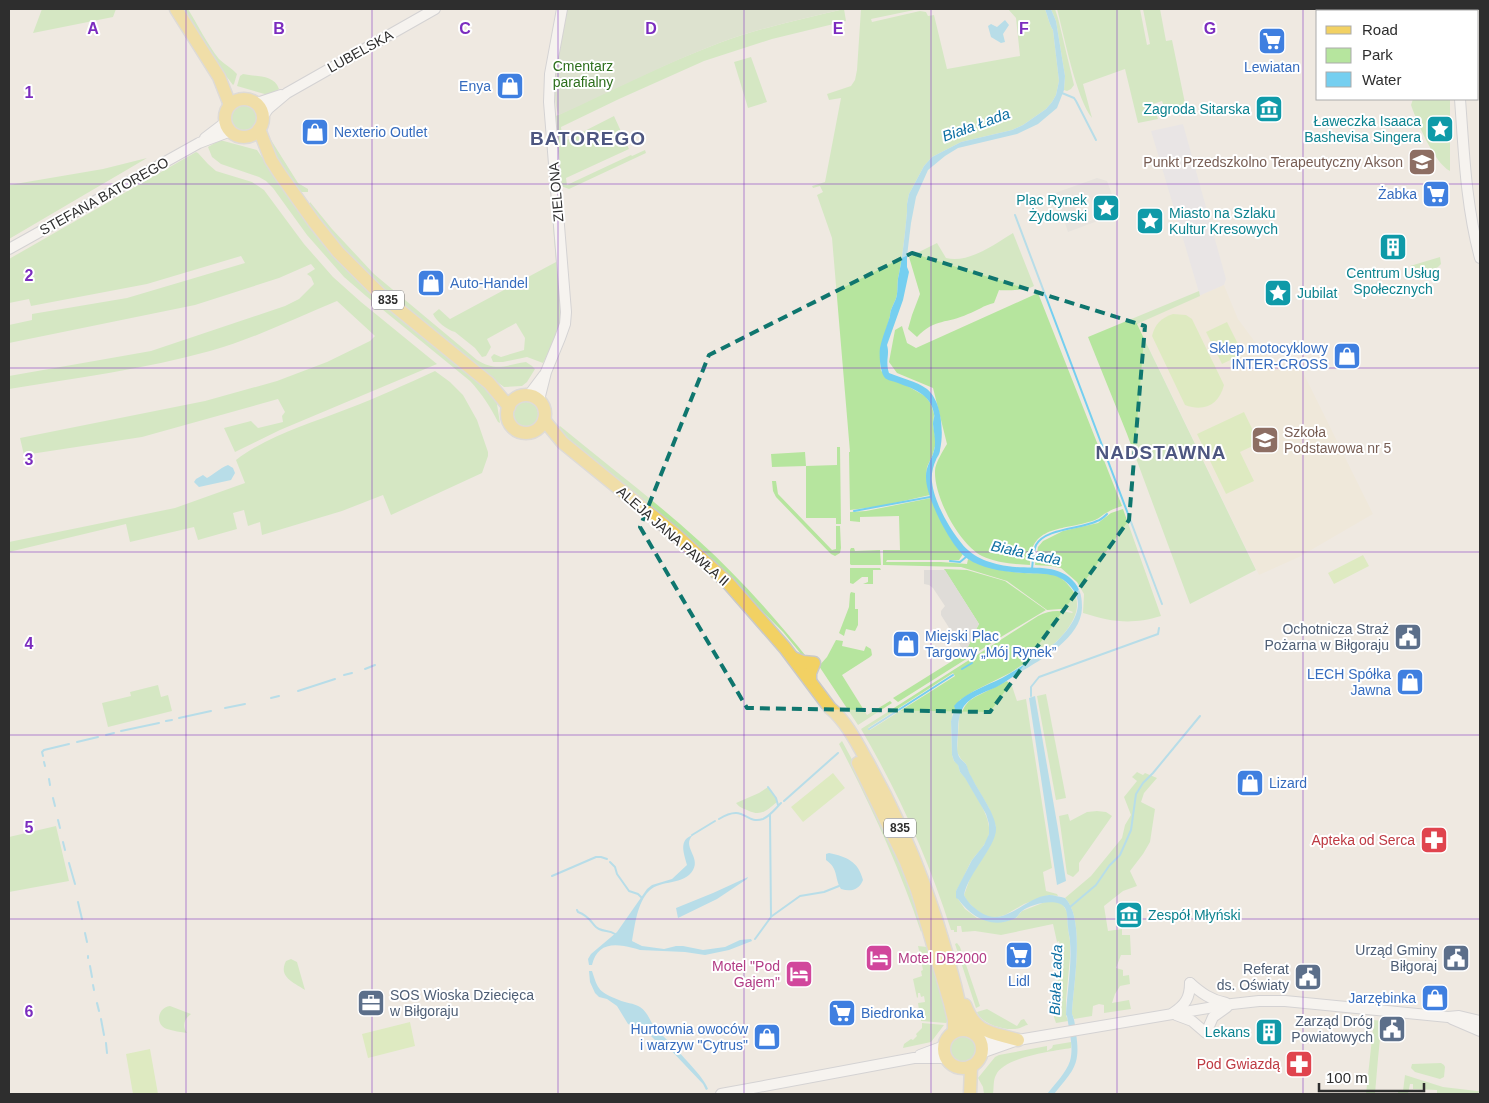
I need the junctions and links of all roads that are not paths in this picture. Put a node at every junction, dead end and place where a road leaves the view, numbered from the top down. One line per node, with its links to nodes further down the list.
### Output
1 (176, 9): 6 (main road)
2 (435, 9): 4 (street, LUBELSKA)
3 (562, 9): 15 (street, ZIELONA)
4 (284, 94): 7 (street, LUBELSKA); 8 (street, LUBELSKA)
5 (1460, 100): 14 (street)
6 (235, 102): 7 (main road); 9 (main road)
7 (254, 102): 8 (main road)
8 (263, 116): 10 (main road)
9 (228, 127): 11 (main road, 835); 13 (street, STEFANA BATOREGO)
10 (259, 129): 11 (main road); 12 (main road, 835)
11 (246, 136): 12 (main road, 835)
12 (270, 160): 15 (main road, 835)
13 (9, 249)
14 (1480, 258)
15 (524, 400): 16 (main road); 16 (main road)
16 (541, 424): 17 (main road, ALEJA JANA PAWŁA II / 835)
17 (830, 708): 18 (main road, 835); 25 (main road, 835)
18 (957, 991): 23 (main road, 835); 27 (main road)
19 (1232, 1004): 20 (street); 20 (street); 20 (street); 21 (street)
20 (1173, 1014): 27 (street)
21 (1448, 1017): 22 (street); 24 (street)
22 (1478, 1019)
23 (967, 1030): 25 (main road); 26 (main road)
24 (1480, 1031)
25 (954, 1032): 28 (main road)
26 (978, 1038): 27 (street); 29 (main road)
27 (1018, 1040): 29 (street)
28 (945, 1052): 30 (main road); 31 (street)
29 (981, 1053): 30 (main road)
30 (965, 1066): 32 (main road)
31 (721, 1094)
32 (969, 1094)

